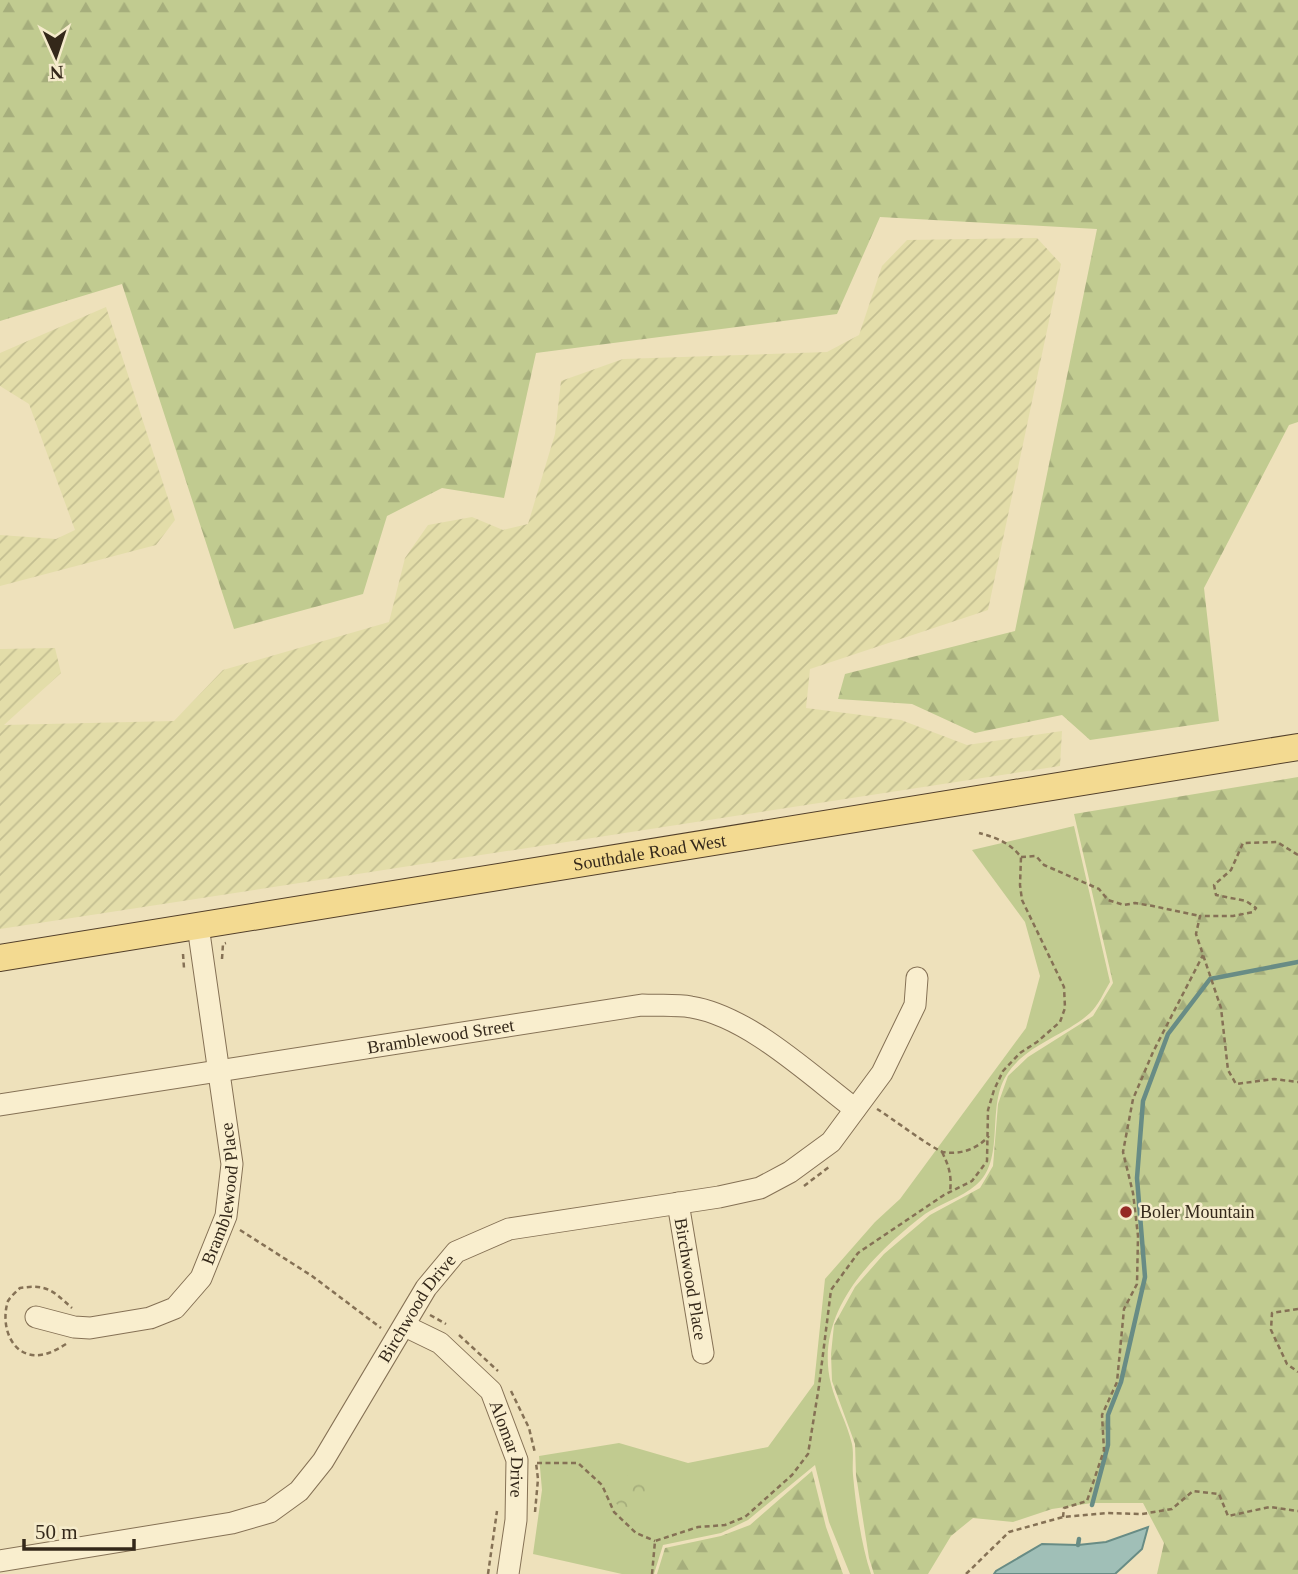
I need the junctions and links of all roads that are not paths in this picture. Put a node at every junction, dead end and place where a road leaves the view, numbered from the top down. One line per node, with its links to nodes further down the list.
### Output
1 (1298, 747): 2 (main road, Southdale Road West)
2 (198, 926): 3 (main road, Southdale Road West); 5 (street, Bramblewood Place)
3 (0, 958)
4 (917, 978): 6 (street, Birchwood Drive)
5 (220, 1070): 6 (street, Bramblewood Street); 7 (street, Bramblewood Street); 9 (street, Bramblewood Place)
6 (859, 1104): 8 (street, Birchwood Drive)
7 (0, 1105)
8 (678, 1203): 10 (street, Birchwood Drive); 11 (street, Birchwood Place)
9 (37, 1317)
10 (396, 1329): 12 (street, Birchwood Drive); 13 (street, Alomar Drive)
11 (703, 1353)
12 (0, 1561)
13 (508, 1574)

